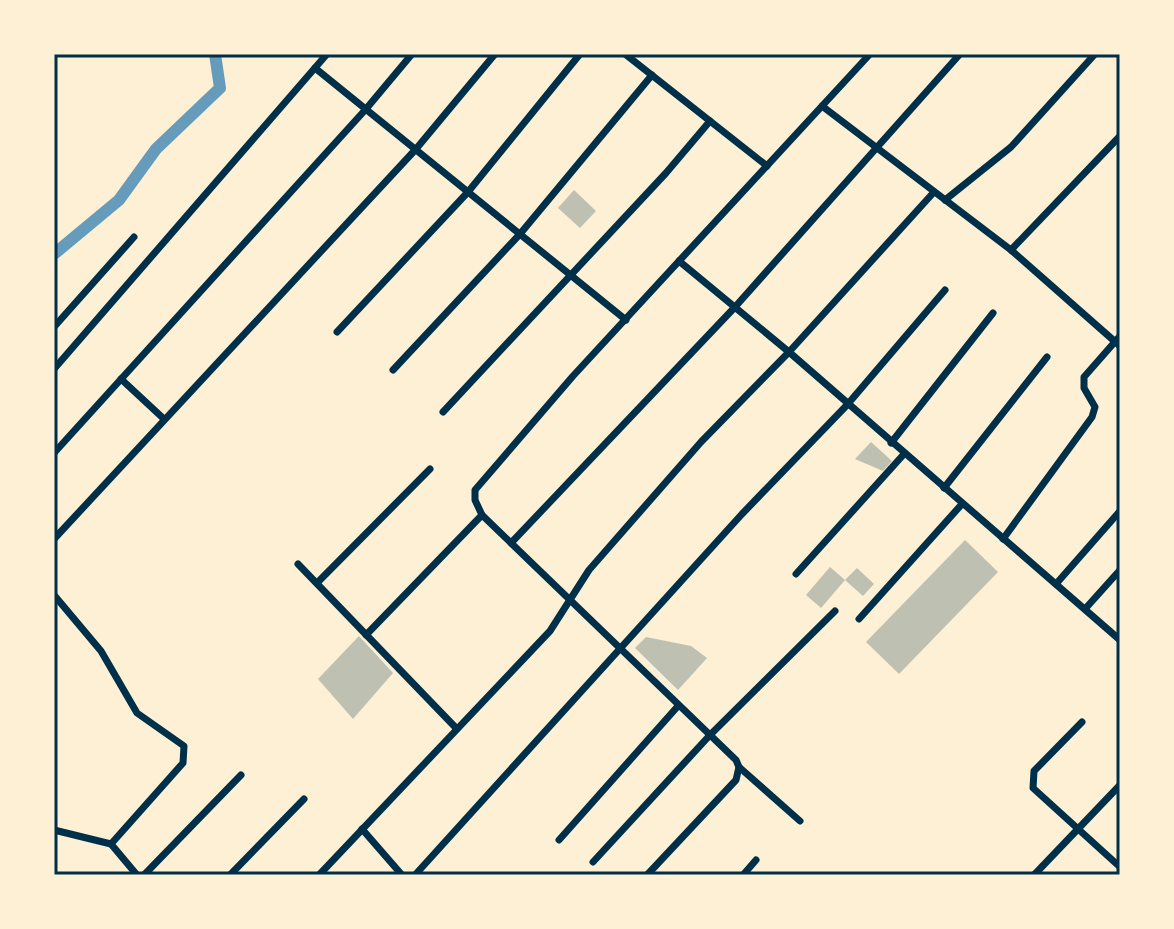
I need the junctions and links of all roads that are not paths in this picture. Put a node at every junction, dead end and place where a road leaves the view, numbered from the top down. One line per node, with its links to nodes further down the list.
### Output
1 (327, 54): 9 (street)
2 (412, 54): 12 (street)
3 (495, 54): 15 (street)
4 (580, 54): 18 (street)
5 (625, 54): 10 (street)
6 (870, 54): 11 (street)
7 (960, 54): 16 (street)
8 (1095, 54): 20 (street)
9 (315, 68): 12 (street); 35 (street)
10 (652, 75): 13 (street); 21 (street)
11 (822, 106): 16 (street); 17 (street)
12 (366, 109): 15 (street); 37 (street)
13 (710, 121): 17 (street); 25 (street)
14 (1120, 136): 23 (street)
15 (416, 149): 18 (street); 40 (street)
16 (878, 149): 19 (street); 27 (street)
17 (767, 166): 24 (street)
18 (468, 192): 21 (street); 31 (street)
19 (934, 192): 20 (street); 33 (street)
20 (945, 200): 23 (street)
21 (520, 234): 25 (street); 36 (street)
22 (134, 237): 30 (street)
23 (1011, 250): 32 (street)
24 (679, 261): 27 (street); 29 (street)
25 (571, 275): 29 (street); 39 (street)
26 (945, 290): 38 (street)
27 (735, 307): 33 (street); 51 (street)
28 (993, 313): 41 (street)
29 (626, 320): 48 (street)
30 (54, 327)
31 (337, 332)
32 (1118, 341): 50 (street)
33 (789, 352): 38 (street); 58 (street)
34 (1047, 357): 45 (street)
35 (54, 369)
36 (393, 370)
37 (121, 379): 40 (street); 42 (street)
38 (847, 405): 41 (street); 64 (street)
39 (443, 412)
40 (164, 419): 49 (street)
41 (891, 443): 43 (street)
42 (54, 453)
43 (904, 454): 45 (street); 54 (street)
44 (430, 469): 55 (street)
45 (944, 488): 46 (street)
46 (962, 504): 50 (street); 61 (street)
47 (1120, 511): 56 (street)
48 (482, 515): 51 (street); 62 (street)
49 (54, 539)
50 (1003, 539): 56 (street)
51 (511, 543): 58 (street)
52 (298, 564): 55 (street)
53 (1120, 570): 59 (street)
54 (796, 574)
55 (317, 583): 62 (street)
56 (1056, 584): 59 (street)
57 (54, 595): 78 (street)
58 (570, 601): 64 (street); 67 (street)
59 (1085, 609): 63 (street)
60 (835, 611): 68 (street)
61 (859, 619)
62 (366, 635): 67 (street)
63 (1120, 640)
64 (623, 649): 65 (street); 87 (street)
65 (678, 706): 68 (street); 77 (street)
66 (1082, 722): 75 (street)
67 (456, 728): 74 (street)
68 (710, 735): 69 (street); 80 (street)
69 (739, 767): 73 (street); 88 (street)
70 (241, 775): 83 (street)
71 (1120, 785): 75 (street)
72 (304, 799): 84 (street)
73 (800, 821)
74 (362, 829): 85 (street); 86 (street)
75 (1079, 829): 81 (street); 90 (street)
76 (54, 830): 78 (street)
77 (559, 840)
78 (111, 844): 82 (street)
79 (756, 860): 89 (street)
80 (593, 862)
81 (1120, 867)
82 (137, 875)
83 (144, 875)
84 (230, 875)
85 (319, 875)
86 (402, 875)
87 (415, 875)
88 (647, 875)
89 (743, 875)
90 (1034, 875)

